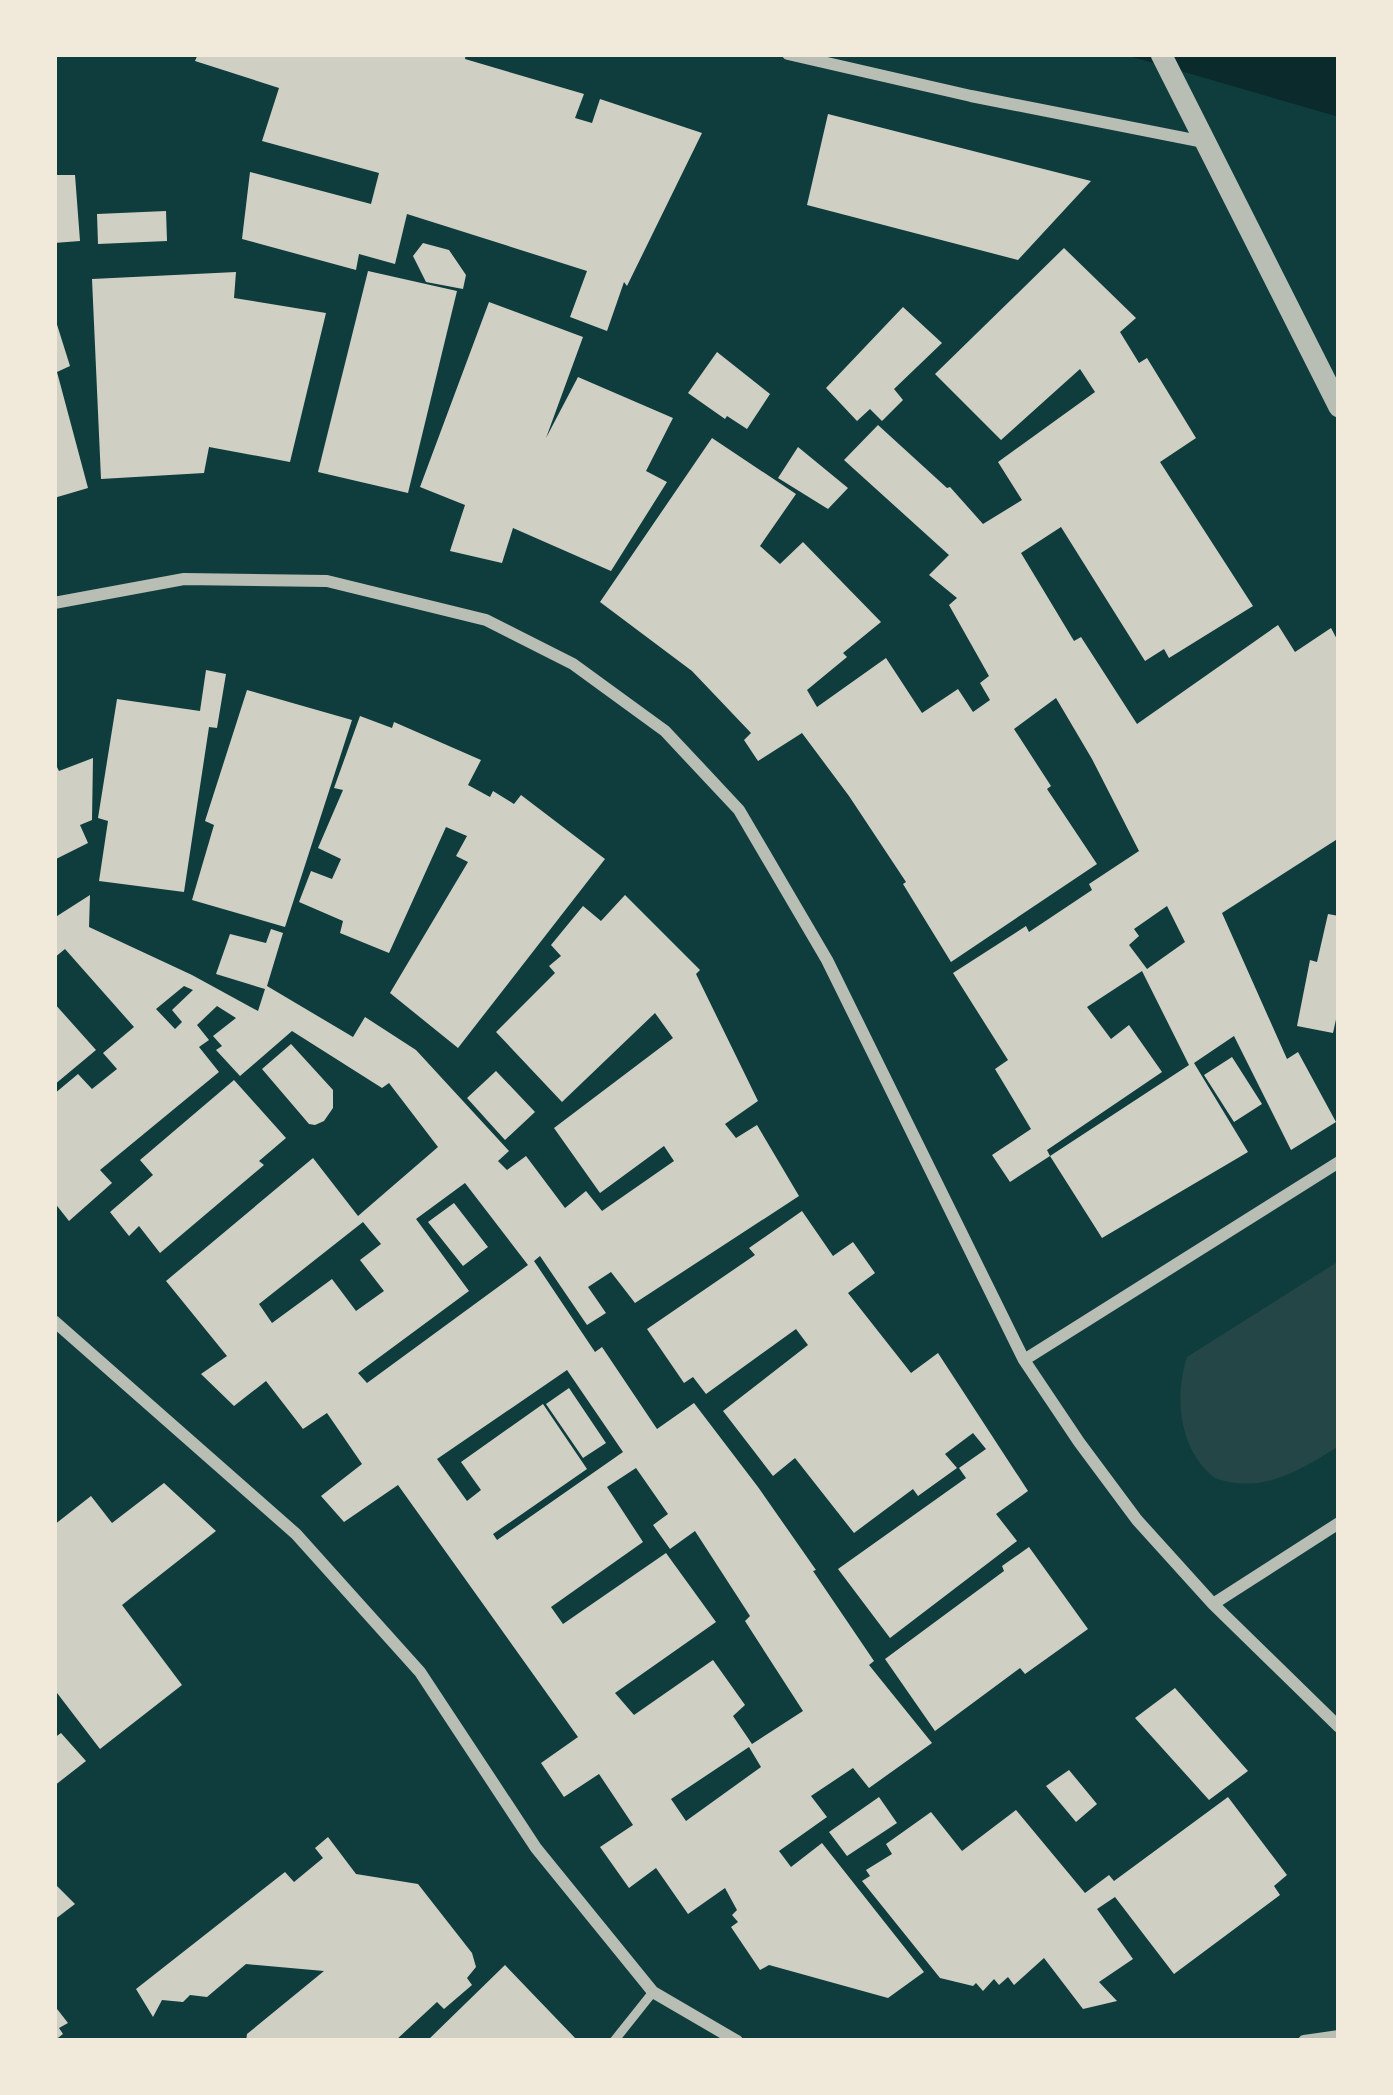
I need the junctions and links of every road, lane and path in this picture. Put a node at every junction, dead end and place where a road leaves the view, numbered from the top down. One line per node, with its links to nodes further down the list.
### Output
1 (788, 54): 3 (street)
2 (1161, 54): 3 (street)
3 (1208, 142): 4 (street)
4 (1339, 407)
5 (54, 603): 8 (street)
6 (1339, 1162): 8 (street)
7 (54, 1321): 12 (street)
8 (1024, 1360): 10 (street)
9 (1339, 1523): 10 (street)
10 (1213, 1604): 11 (street)
11 (1339, 1727)
12 (652, 1992): 14 (lane); 15 (street)
13 (1339, 2036): 16 (street)
14 (614, 2041)
15 (736, 2041)
16 (1304, 2041)

